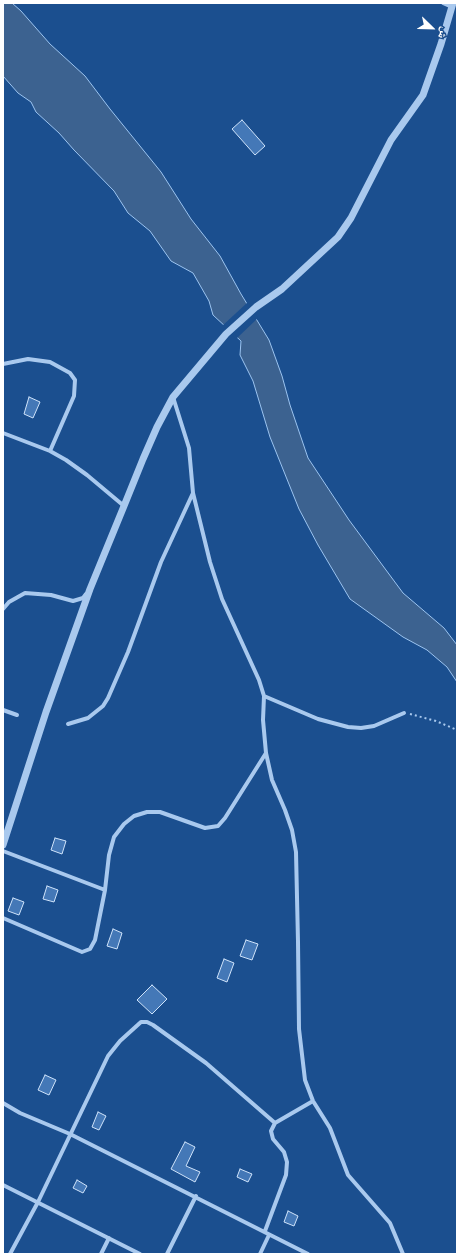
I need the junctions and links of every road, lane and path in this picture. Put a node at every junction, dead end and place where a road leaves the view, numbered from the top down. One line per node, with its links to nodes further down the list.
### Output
1 (443, 3): 2 (street)
2 (452, 5): 4 (street)
3 (3, 364): 6 (street)
4 (173, 396): 7 (street); 8 (street)
5 (3, 433): 6 (street)
6 (50, 451): 8 (street)
7 (193, 493): 11 (street); 15 (street)
8 (124, 506): 9 (street)
9 (90, 589): 10 (street); 18 (street)
10 (3, 609)
11 (264, 696): 13 (street); 17 (street)
12 (3, 710): 14 (street)
13 (404, 713): 16 (path)
14 (16, 715)
15 (68, 724)
16 (457, 730)
17 (266, 753): 20 (street); 22 (street)
18 (3, 845)
19 (3, 851): 20 (street)
20 (105, 890): 21 (street)
21 (3, 918)
22 (313, 1101): 24 (street); 38 (street)
23 (3, 1103): 25 (street)
24 (275, 1123): 25 (street); 29 (street)
25 (70, 1134): 27 (street); 28 (street)
26 (3, 1186): 28 (street)
27 (196, 1196): 29 (street); 35 (street)
28 (38, 1202): 31 (street); 32 (street)
29 (265, 1231): 30 (street)
30 (269, 1235): 36 (street); 37 (street)
31 (109, 1238): 33 (street); 34 (street)
32 (10, 1254)
33 (101, 1254)
34 (140, 1254)
35 (167, 1254)
36 (260, 1254)
37 (308, 1254)
38 (403, 1254)

